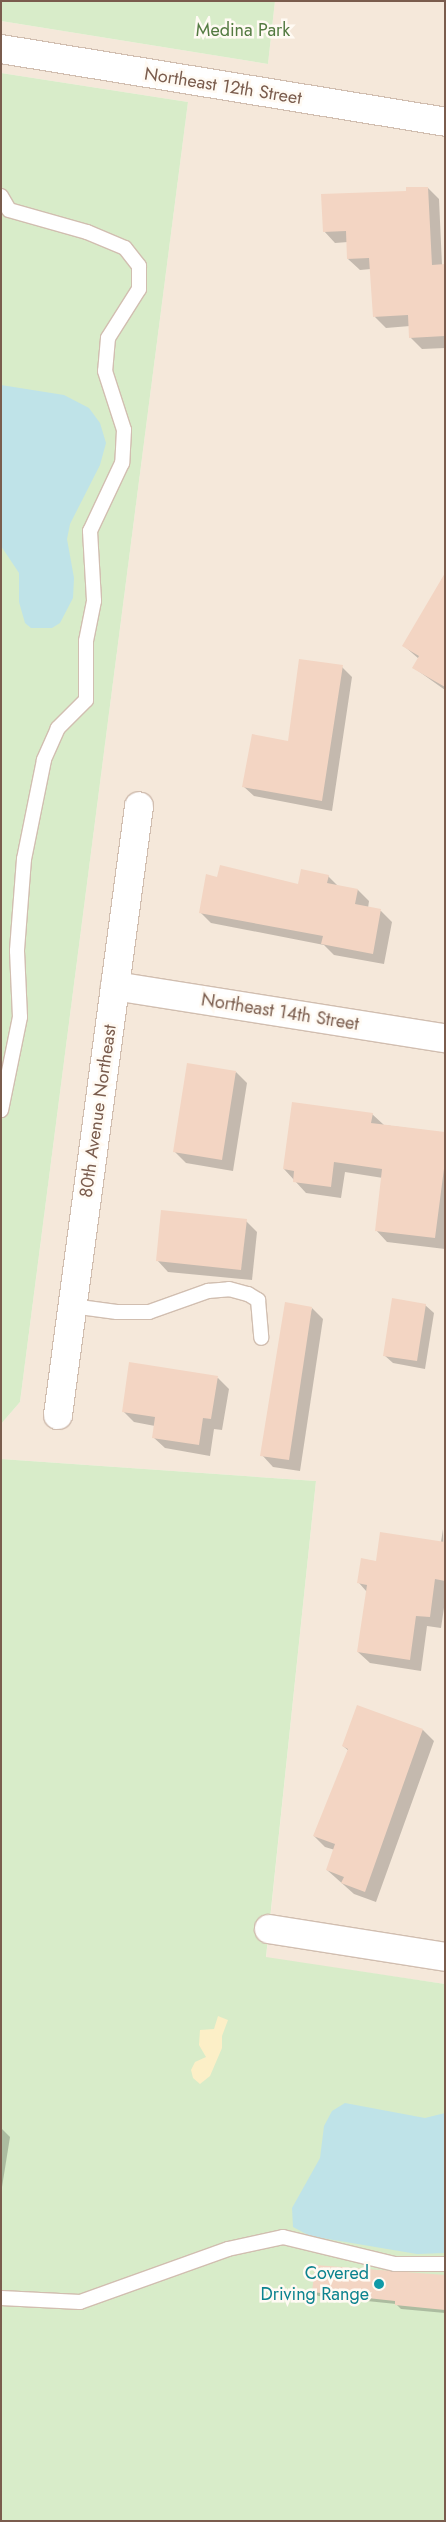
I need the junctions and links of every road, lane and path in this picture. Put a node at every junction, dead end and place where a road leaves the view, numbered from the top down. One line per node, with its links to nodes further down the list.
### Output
1 (1, 49): 2 (street, Northeast 12th Street)
2 (445, 122)
3 (1, 196): 7 (lane)
4 (139, 806): 5 (street, 80th Avenue Northeast)
5 (115, 986): 6 (street, Northeast 14th Street); 8 (street, 80th Avenue Northeast)
6 (445, 1038)
7 (1, 1110)
8 (72, 1306): 9 (lane); 10 (street, 80th Avenue Northeast)
9 (261, 1338)
10 (58, 1415)
11 (269, 1929): 12 (street)
12 (445, 1957)
13 (445, 2264): 14 (lane)
14 (1, 2298)

